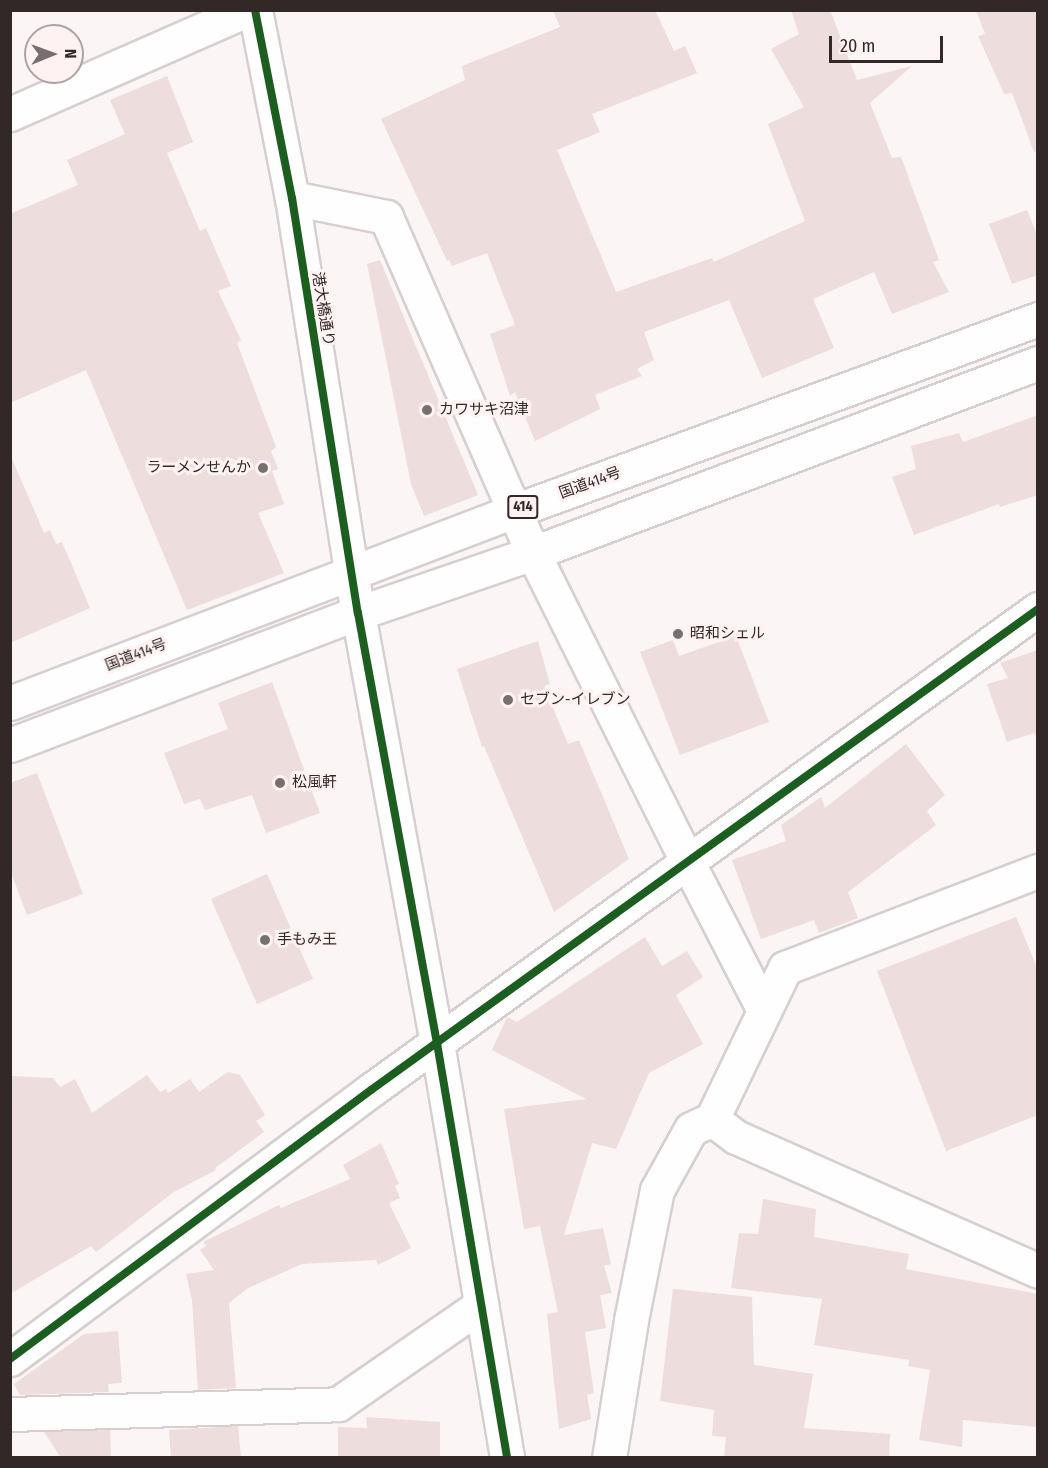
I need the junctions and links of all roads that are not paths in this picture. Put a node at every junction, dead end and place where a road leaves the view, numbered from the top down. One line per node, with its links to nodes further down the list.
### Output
1 (247, 10): 3 (main road)
2 (255, 10): 4 (main road, 港大橋通り)
3 (10, 114)
4 (292, 198): 7 (main road); 9 (main road, 港大橋通り)
5 (1038, 319): 7 (main road, 国道414号 / 414)
6 (1038, 363): 8 (main road)
7 (514, 511): 8 (main road); 9 (main road, 国道414号 / 414)
8 (533, 553): 11 (main road); 14 (main road)
9 (352, 573): 11 (main road, 港大橋通り); 12 (main road, 国道414号 / 414)
10 (1038, 609): 14 (main road)
11 (358, 613): 13 (main road); 17 (main road, 港大橋通り)
12 (10, 703)
13 (10, 745)
14 (687, 863): 16 (main road); 17 (main road)
15 (1038, 872): 16 (main road)
16 (764, 1010): 18 (main road)
17 (437, 1043): 20 (main road, 港大橋通り); 21 (main road)
18 (712, 1119): 19 (main road); 24 (main road)
19 (1038, 1271)
20 (481, 1305): 22 (main road); 23 (main road, 港大橋通り)
21 (10, 1359)
22 (10, 1414)
23 (507, 1458)
24 (609, 1458)

